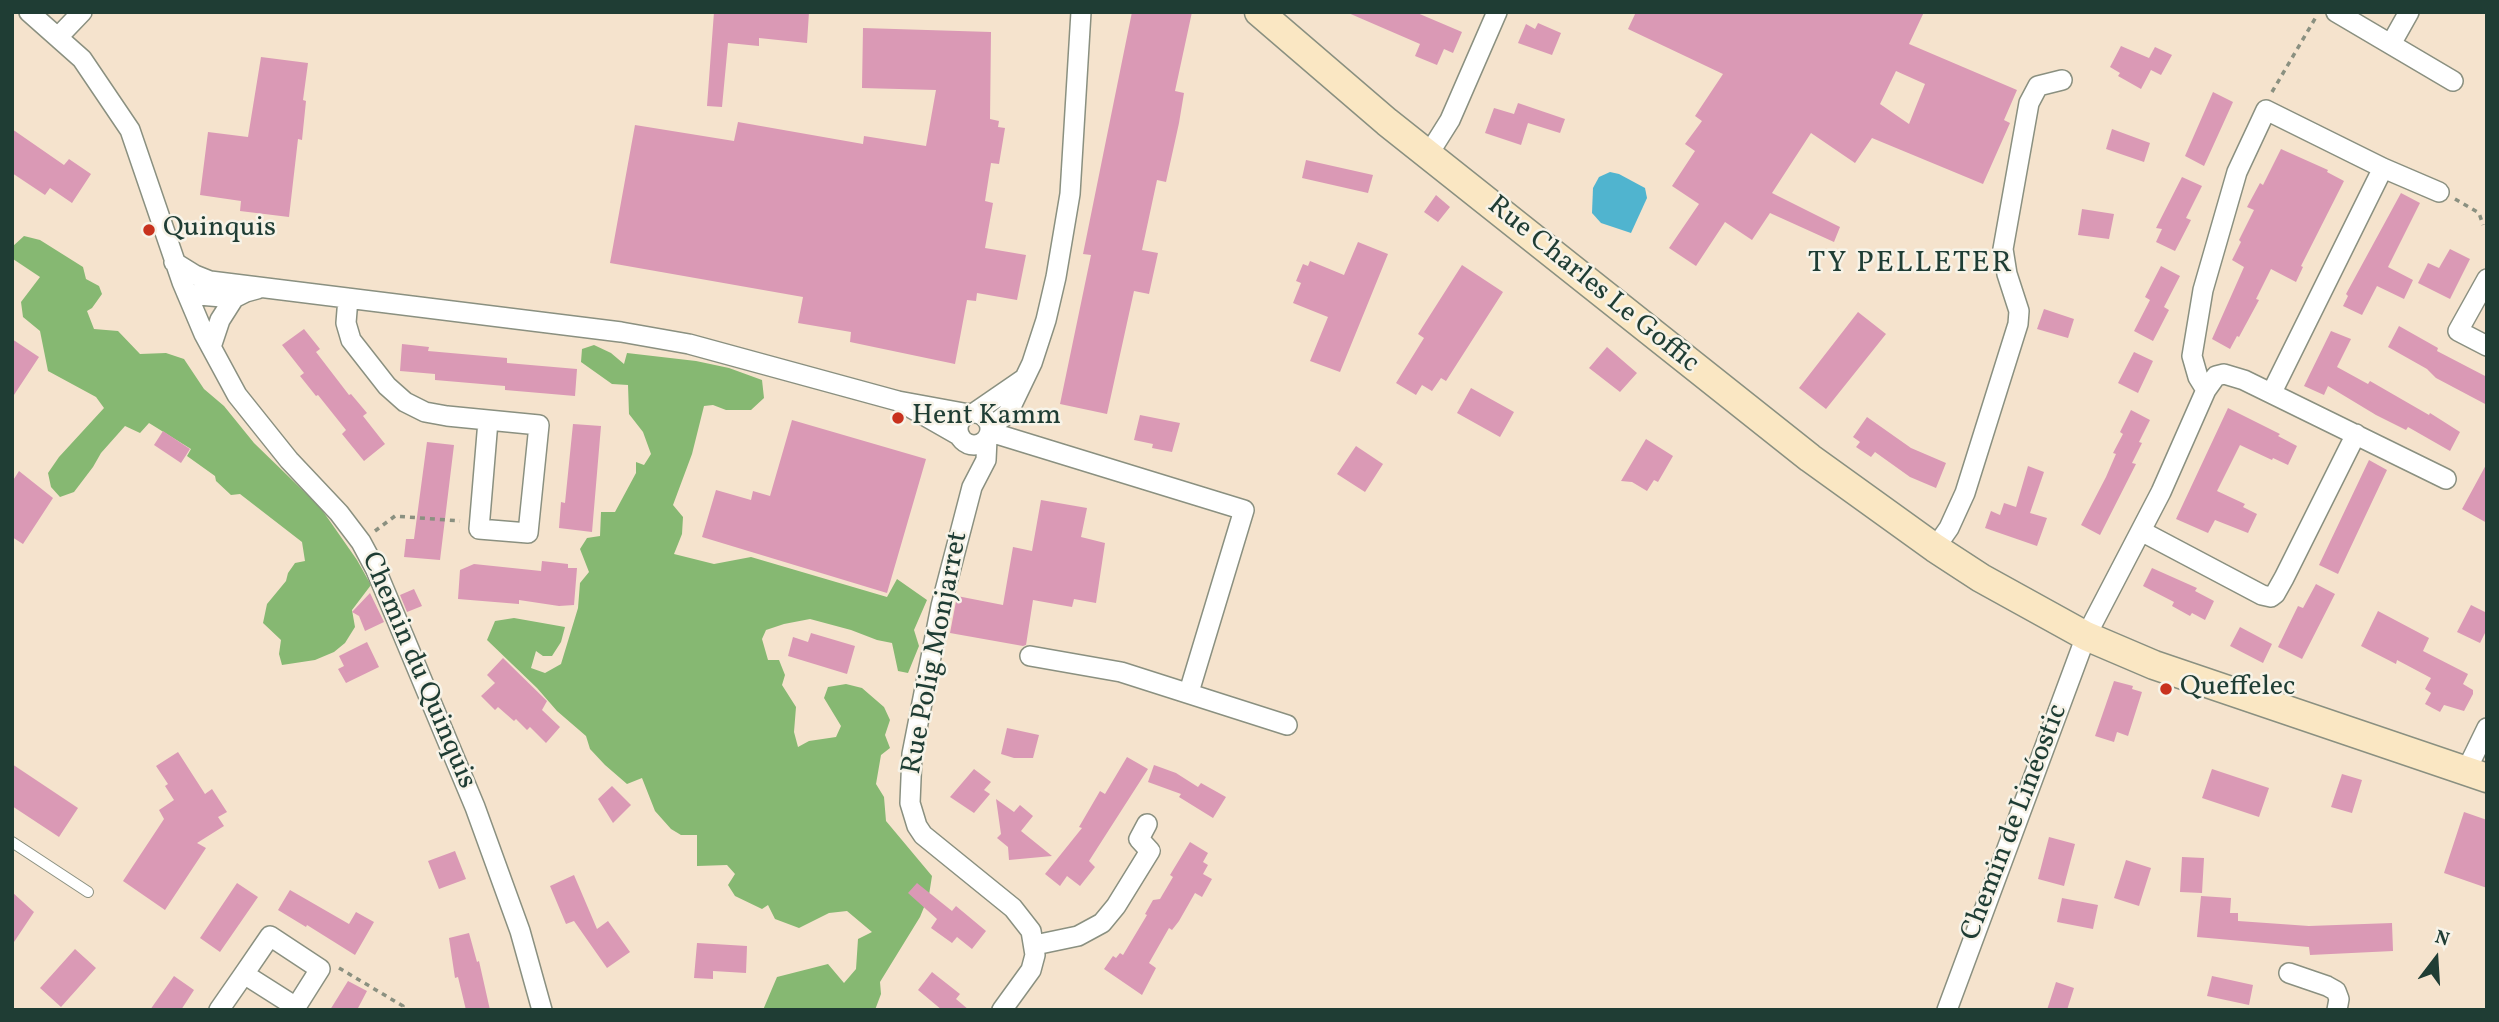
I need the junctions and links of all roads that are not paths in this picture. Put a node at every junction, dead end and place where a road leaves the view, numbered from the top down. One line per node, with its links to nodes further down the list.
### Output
1 (29, 12): 8 (street, Chemin du Quinquis)
2 (82, 12): 8 (street)
3 (1081, 12): 23 (street)
4 (1259, 12): 12 (street, Rue Charles Le Goffic)
5 (2336, 12): 9 (street)
6 (2409, 12): 9 (street)
7 (1489, 15): 12 (street)
8 (59, 36): 15 (street, Chemin du Quinquis)
9 (2391, 44): 11 (street)
10 (2062, 80): 35 (street)
11 (2453, 81)
12 (1429, 155): 35 (street, Rue Charles Le Goffic)
13 (2383, 168): 14 (street); 24 (street); 25 (street)
14 (2439, 192)
15 (174, 262): 17 (street); 18 (street, Chemin du Quinquis)
16 (2487, 279): 21 (street)
17 (258, 288): 19 (street); 20 (street)
18 (187, 294): 19 (street); 22 (street, Chemin du Quinquis)
19 (234, 298): 22 (street)
20 (348, 298): 26 (street); 28 (street)
21 (2487, 346)
22 (211, 347): 49 (street, Chemin du Quinquis)
23 (1022, 380): 27 (street); 29 (street)
24 (2206, 390): 25 (street); 34 (street, Chemin de Linéostic)
25 (2272, 392): 30 (street)
26 (898, 401): 27 (street); 31 (street)
27 (971, 414): 29 (street); 31 (street)
28 (488, 421): 28 (street)
29 (989, 433): 31 (street); 33 (street, Rue Polig Monjarret); 38 (street)
30 (2356, 434): 32 (street); 34 (street)
31 (961, 438): 33 (street, Rue Polig Monjarret)
32 (2446, 479)
33 (972, 487): 45 (street, Rue Polig Monjarret)
34 (2141, 531): 36 (street, Chemin de Linéostic)
35 (1935, 548): 36 (street, Rue Charles Le Goffic)
36 (2087, 636): 41 (street, Rue Charles Le Goffic); 51 (street, Chemin de Linéostic)
37 (1030, 656): 38 (street)
38 (1189, 692): 39 (street)
39 (1287, 725)
40 (2487, 727): 41 (street)
41 (2476, 774)
42 (1147, 824): 45 (street)
43 (12, 842): 44 (lane)
44 (88, 892)
45 (1035, 945): 50 (street)
46 (244, 974): 46 (street); 48 (street)
47 (2288, 974): 52 (street)
48 (219, 1010)
49 (542, 1010)
50 (1002, 1010)
51 (1947, 1010)
52 (2337, 1010)

